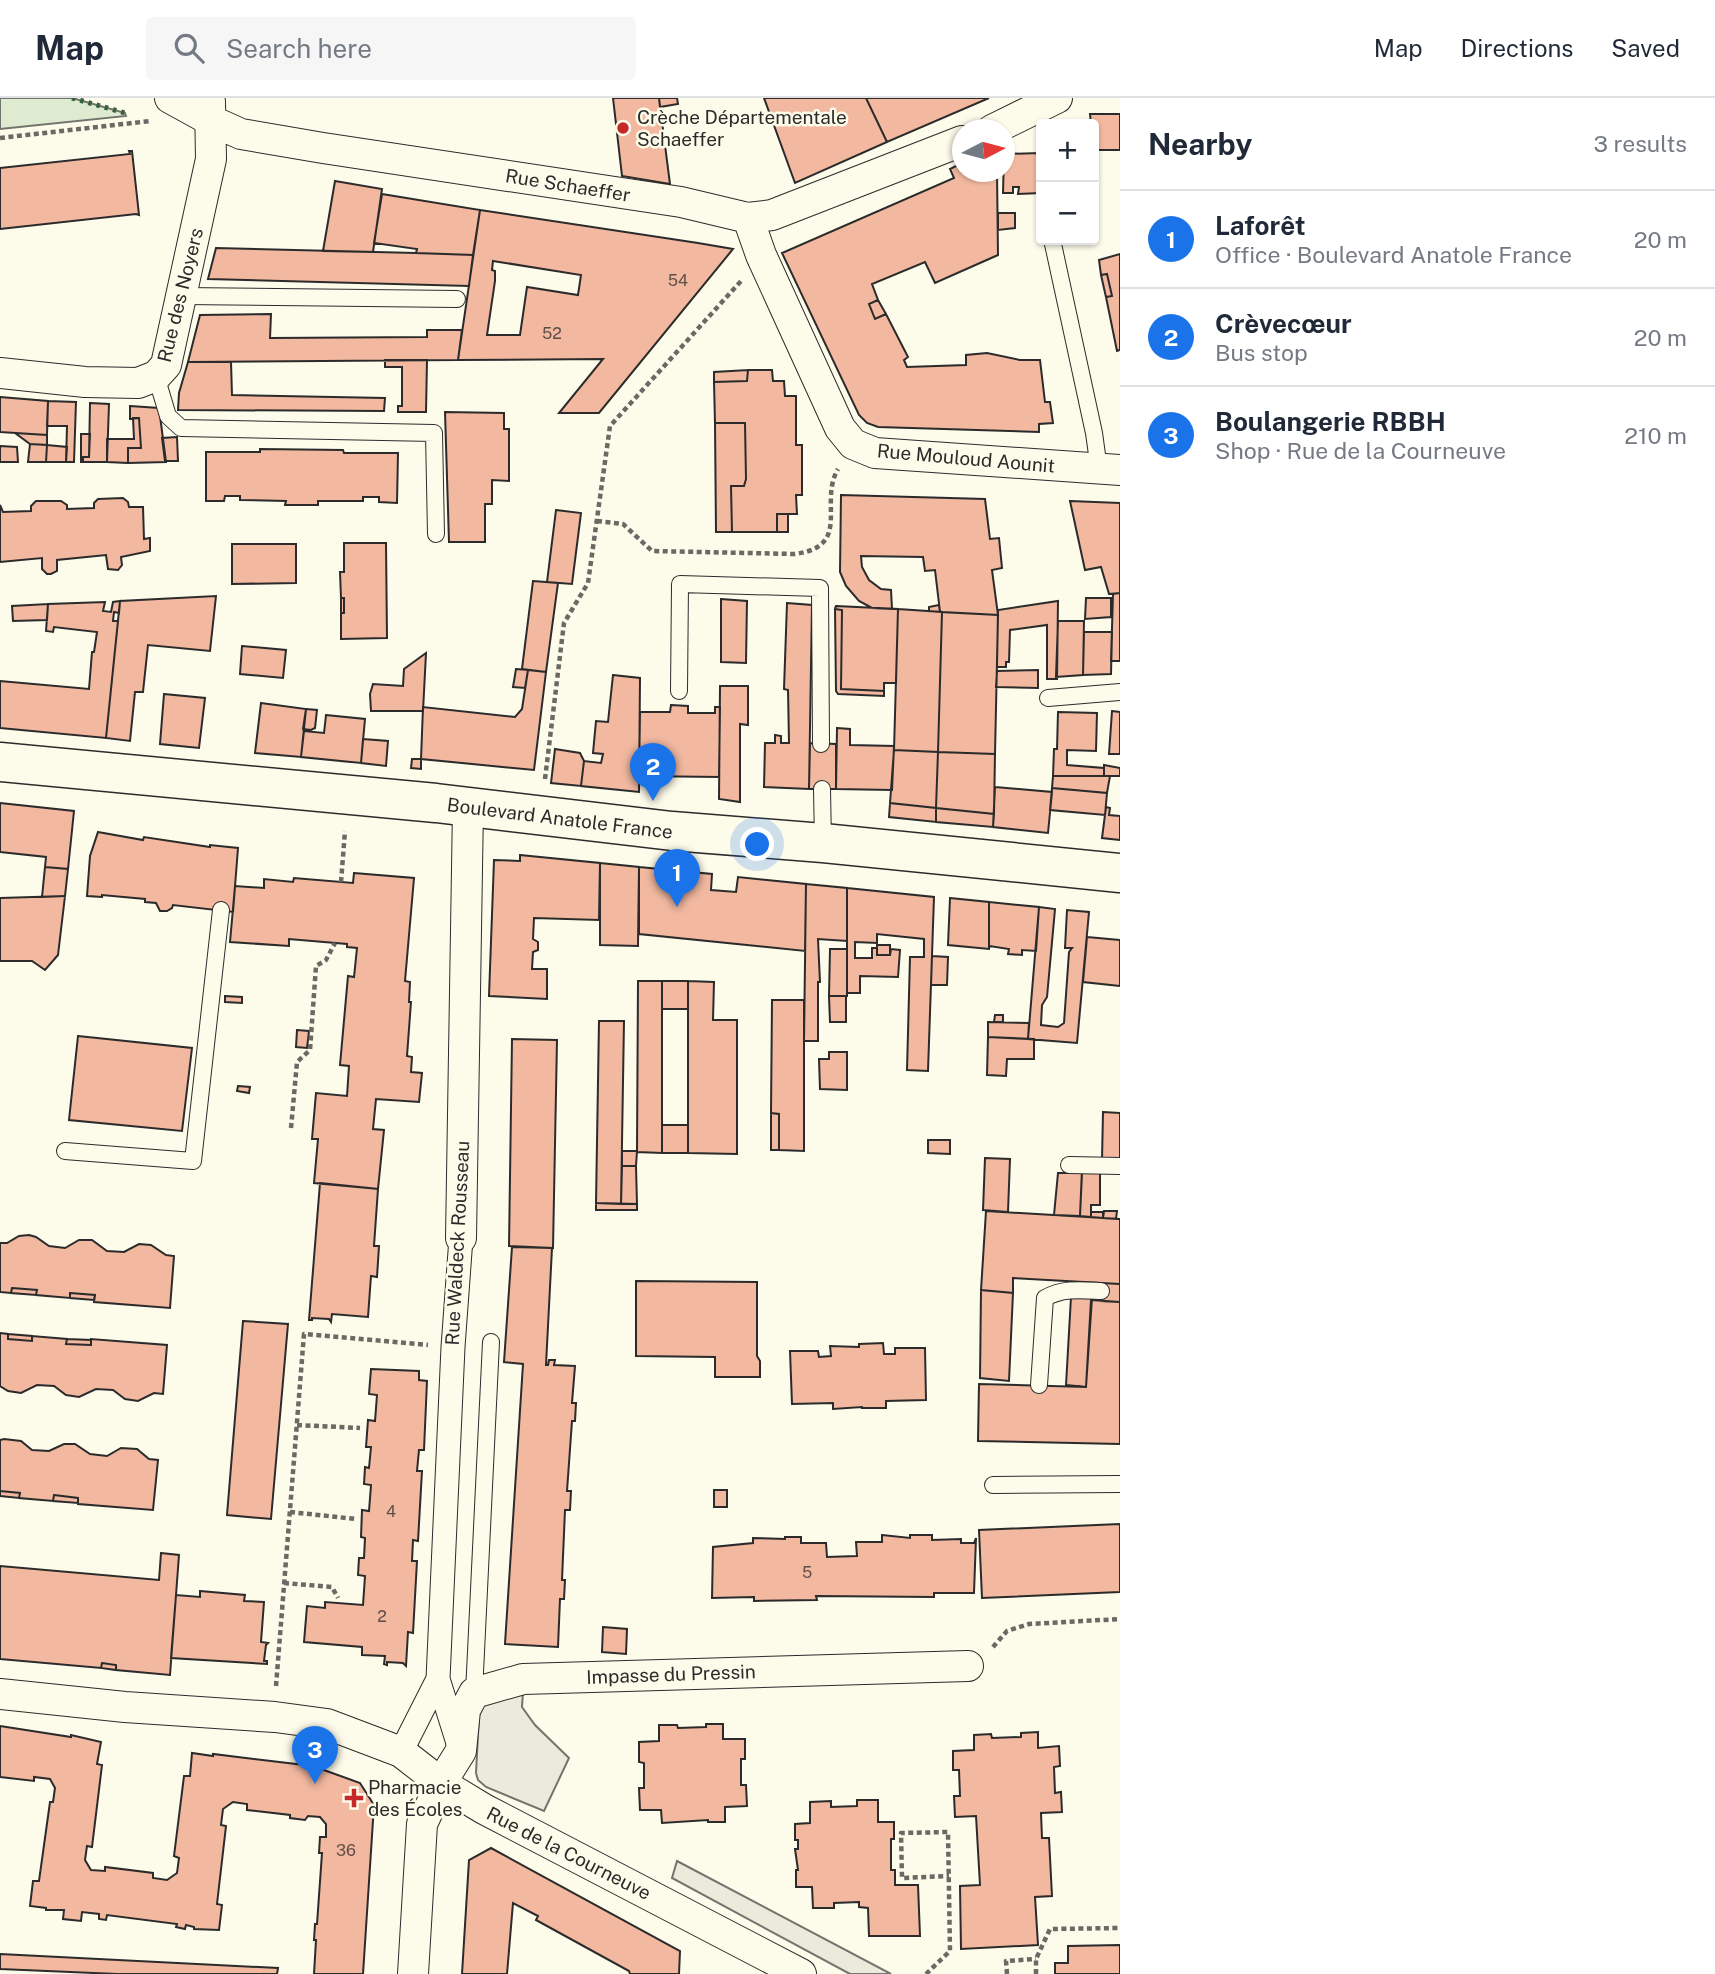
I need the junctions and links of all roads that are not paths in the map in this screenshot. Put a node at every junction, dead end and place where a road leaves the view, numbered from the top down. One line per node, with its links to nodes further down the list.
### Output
1 (1057, 98): 4 (street)
2 (165, 109): 3 (street, Rue Schaeffer)
3 (210, 109): 6 (street, Rue Schaeffer); 8 (street, Rue des Noyers)
4 (1014, 119)
5 (952, 145): 6 (street, Rue Schaeffer)
6 (748, 218): 12 (street, Rue Mouloud Aounit)
7 (1053, 245): 12 (lane)
8 (182, 296): 9 (lane); 11 (street, Rue des Noyers)
9 (457, 299)
10 (0, 373): 11 (street, Rue des Noyers)
11 (156, 376): 13 (lane)
12 (1109, 470)
13 (436, 534)
14 (679, 691): 17 (lane)
15 (1120, 692): 16 (lane)
16 (1048, 698)
17 (821, 744)
18 (0, 762): 20 (main road, Boulevard Anatole France)
19 (822, 789): 21 (lane)
20 (468, 807): 21 (main road, Boulevard Anatole France); 27 (street, Rue Waldeck Rousseau)
21 (823, 843): 22 (main road, Boulevard Anatole France)
22 (1120, 873)
23 (221, 910): 24 (lane)
24 (65, 1151)
25 (1069, 1165): 26 (lane)
26 (1120, 1166)
27 (461, 1238): 34 (street, Rue Waldeck Rousseau)
28 (1101, 1291): 30 (lane)
29 (491, 1342): 35 (lane)
30 (1039, 1385)
31 (1120, 1484): 32 (lane)
32 (993, 1485)
33 (968, 1667): 35 (street, Impasse du Pressin)
34 (438, 1679): 37 (street, Rue Waldeck Rousseau); 38 (street, Rue Waldeck Rousseau)
35 (474, 1693): 37 (street)
36 (0, 1694): 38 (street, Rue de la Courneuve)
37 (461, 1751): 39 (street)
38 (401, 1752): 39 (street, Rue de la Courneuve)
39 (441, 1783): 40 (street, Rue de la Courneuve); 41 (street)
40 (732, 1937): 42 (street); 43 (street, Rue de la Courneuve)
41 (413, 1974)
42 (753, 1974)
43 (801, 1974)

